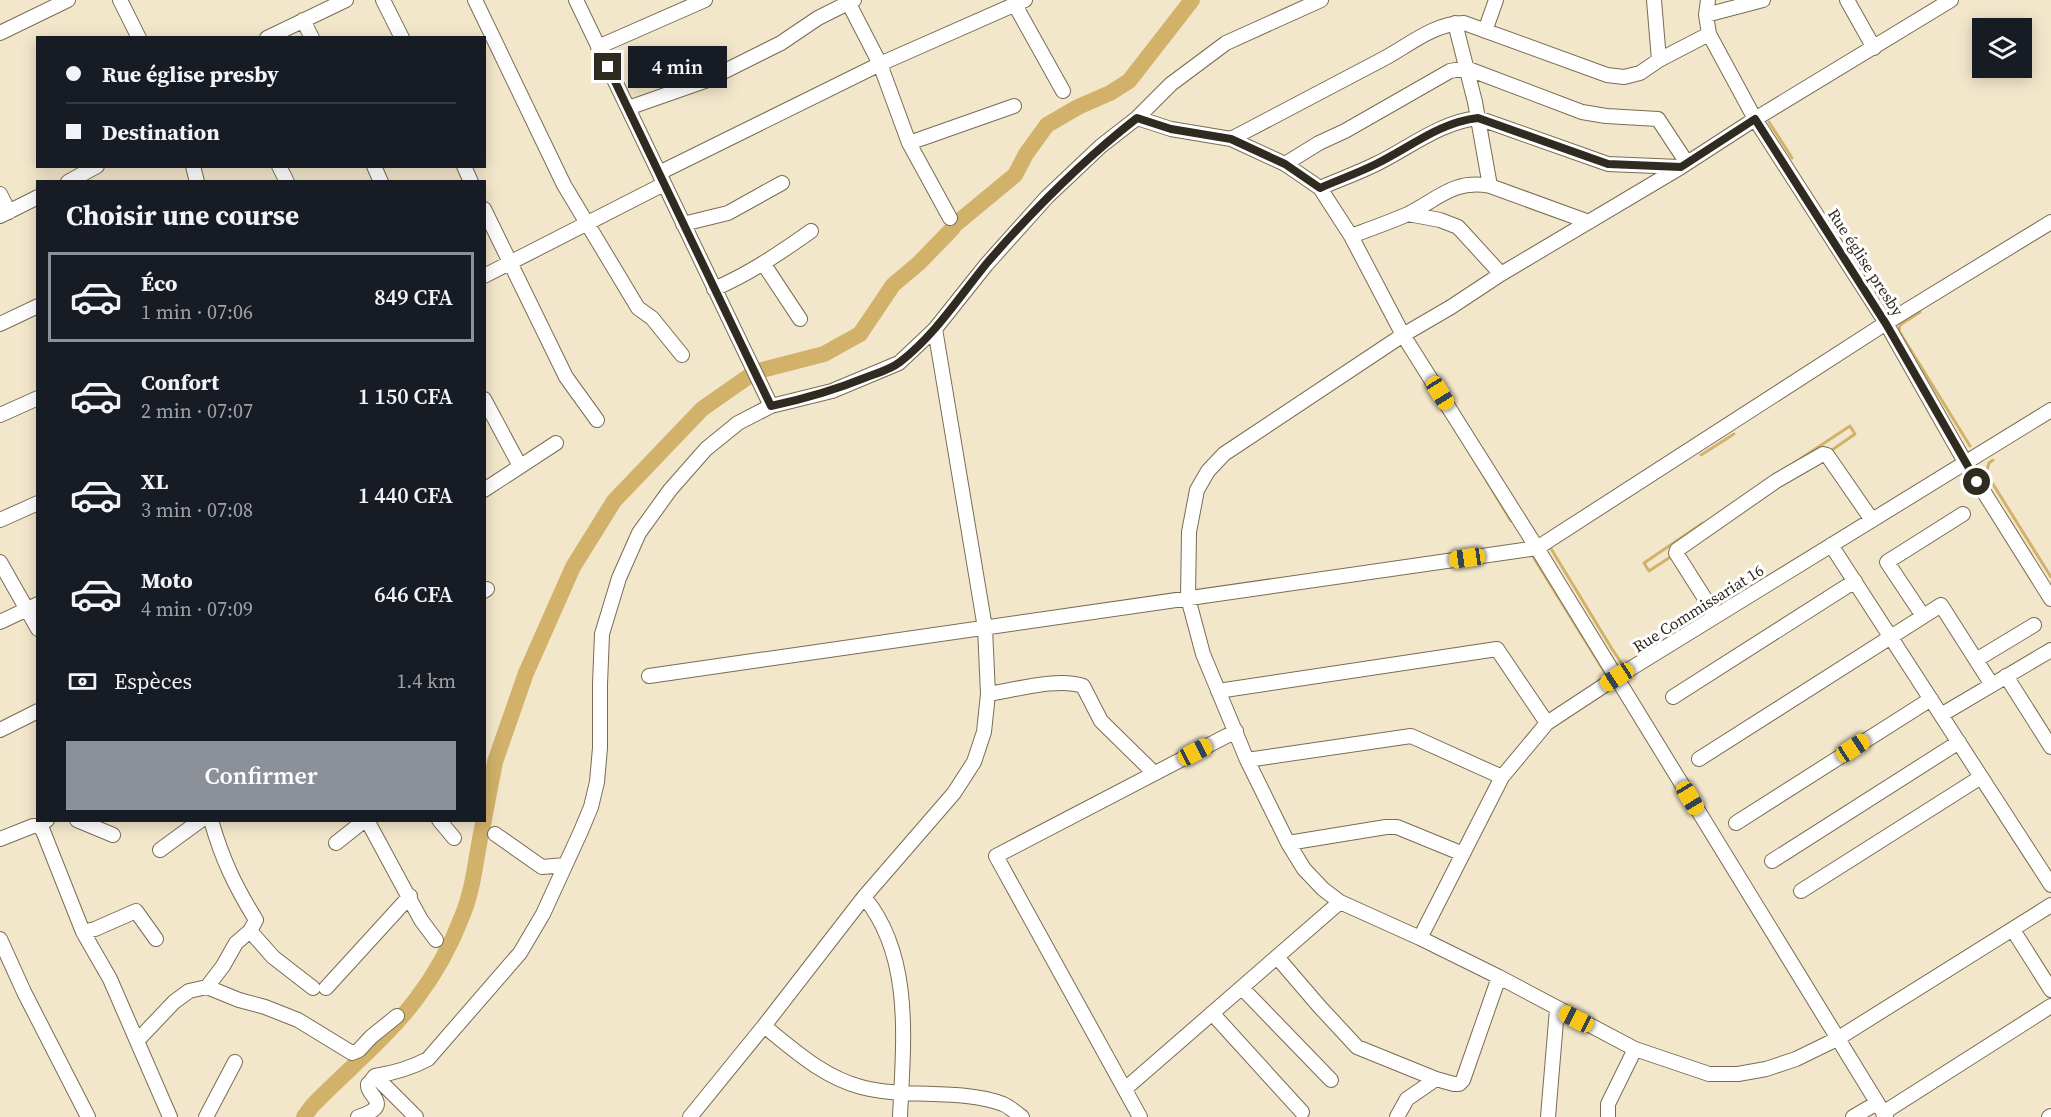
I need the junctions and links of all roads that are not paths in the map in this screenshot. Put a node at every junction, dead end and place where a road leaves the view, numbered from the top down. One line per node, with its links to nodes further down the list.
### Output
1 (68, 0): 21 (street)
2 (120, 0): 23 (street)
3 (346, 0): 18 (street)
4 (384, 0): 26 (street)
5 (475, 0): 54 (street)
6 (576, 0): 27 (street)
7 (705, 0): 27 (street)
8 (1321, 0): 35 (street)
9 (1496, 0): 20 (street)
10 (1654, 0): 29 (street)
11 (1708, 0): 17 (street, Rue église presby)
12 (1764, 0): 17 (street)
13 (1847, 0): 28 (street)
14 (1952, 0): 28 (street)
15 (850, 1): 30 (street); 34 (street)
16 (1020, 2): 30 (street); 32 (street)
17 (1707, 15): 22 (street, Rue église presby)
18 (303, 20): 24 (street); 25 (street)
19 (1455, 23): 20 (street); 31 (street); 38 (street)
20 (1485, 31): 29 (street)
21 (0, 33)
22 (1709, 34): 29 (street); 37 (street, Rue église presby)
23 (138, 36)
24 (271, 36)
25 (311, 36)
26 (401, 36)
27 (598, 47): 34 (street)
28 (1874, 48): 37 (street)
29 (1659, 60)
30 (880, 64): 39 (street); 43 (street)
31 (1466, 68): 36 (street); 40 (street); 41 (street)
32 (1063, 91)
33 (1014, 106): 39 (street)
34 (628, 108): 43 (street)
35 (1137, 118): 38 (street); 69 (street)
36 (1478, 118): 41 (street); 46 (street); 47 (street)
37 (1755, 119): 41 (street); 68 (street, Rue église presby)
38 (1231, 139): 40 (street)
39 (909, 143): 53 (street)
40 (1285, 164): 47 (street)
41 (1684, 165): 55 (street)
42 (93, 168): 44 (street)
43 (662, 178): 54 (street); 57 (street)
44 (72, 180)
45 (782, 183): 57 (street)
46 (1490, 186): 52 (street); 55 (street)
47 (1320, 188): 59 (street)
48 (0, 194): 51 (street)
49 (36, 198): 51 (street)
50 (486, 213): 60 (street)
51 (4, 214)
52 (1408, 214): 59 (street); 62 (street)
53 (950, 218)
54 (587, 222): 60 (street); 71 (street)
55 (1589, 222): 62 (street)
56 (2051, 222): 68 (street)
57 (683, 224): 64 (street)
58 (811, 231): 61 (street)
59 (1351, 236): 70 (street)
60 (510, 263): 63 (street); 77 (street)
61 (763, 263): 64 (street); 66 (street)
62 (1501, 274): 70 (street)
63 (486, 275)
64 (714, 289): 74 (street)
65 (36, 307): 67 (street)
66 (800, 319)
67 (0, 324)
68 (1886, 324): 79 (street, Rue église presby); 87 (street)
69 (935, 329): 74 (street); 97 (street)
70 (1403, 335): 87 (street); 90 (street)
71 (682, 355)
72 (36, 399): 76 (street)
73 (486, 403): 80 (street)
74 (771, 406): 138 (street)
75 (2051, 410): 79 (street, Rue Commissariat 16)
76 (0, 415)
77 (597, 420)
78 (556, 443): 80 (street)
79 (1965, 462): 85 (street, Rue Commissariat 16); 91 (street, Rue église presby)
80 (520, 466): 81 (street)
81 (486, 489)
82 (36, 504): 84 (street)
83 (1963, 514): 94 (street)
84 (0, 520)
85 (1872, 520): 86 (street, Rue Commissariat 16); 93 (street)
86 (1832, 545): 89 (street); 93 (street, Rue Commissariat 16)
87 (1537, 548): 90 (street); 103 (street)
88 (0, 562): 92 (street)
89 (1855, 581): 98 (street); 107 (street)
90 (1188, 598): 97 (street); 105 (street)
91 (2051, 599)
92 (33, 607): 95 (street)
93 (1716, 616): 103 (street, Rue Commissariat 16)
94 (1923, 616): 98 (street); 100 (street)
95 (0, 622)
96 (2034, 625): 100 (street)
97 (985, 628): 101 (street); 106 (street)
98 (1891, 637): 108 (street); 116 (street)
99 (2051, 650): 102 (street)
100 (1976, 660): 104 (street)
101 (649, 676)
102 (2006, 676): 104 (street); 115 (street)
103 (1617, 677): 111 (street, Rue Commissariat 16); 162 (street)
104 (1992, 685): 110 (street)
105 (1218, 691): 111 (street); 113 (street)
106 (988, 694): 118 (street); 142 (street)
107 (1673, 697)
108 (1931, 699): 110 (street); 128 (street)
109 (36, 712): 112 (street)
110 (1941, 715): 114 (street)
111 (1547, 723): 119 (street, Rue Commissariat 16)
112 (0, 730)
113 (1236, 731): 117 (street); 118 (street)
114 (1959, 742): 120 (street); 137 (street)
115 (2051, 747)
116 (1700, 759)
117 (1247, 760): 119 (street); 134 (street)
118 (1154, 773): 169 (street)
119 (1502, 777): 136 (street, Rue Commissariat 16)
120 (1981, 777): 139 (street); 140 (street)
121 (81, 822): 130 (street)
122 (198, 822): 135 (street)
123 (212, 822): 146 (street)
124 (363, 822): 133 (street)
125 (367, 822): 141 (street)
126 (441, 822): 131 (street)
127 (43, 823): 132 (street); 147 (street)
128 (1736, 823)
129 (495, 834): 138 (street)
130 (113, 835)
131 (454, 838)
132 (0, 839)
133 (336, 843)
134 (1288, 843): 136 (street); 143 (street)
135 (160, 850)
136 (1463, 854): 148 (street, Rue Commissariat 16)
137 (1773, 861)
138 (565, 865): 166 (street)
139 (2051, 885)
140 (1801, 891)
141 (410, 896): 146 (street); 151 (street)
142 (864, 897): 161 (street); 170 (street)
143 (1340, 902): 148 (street); 152 (street)
144 (2051, 905): 145 (street)
145 (2013, 930): 156 (street); 162 (street)
146 (250, 931): 154 (street)
147 (83, 932): 150 (street); 163 (street)
148 (1420, 938): 153 (street)
149 (0, 939): 173 (street)
150 (156, 939)
151 (436, 940)
152 (1277, 957): 155 (street); 167 (street)
153 (1499, 977): 158 (street); 167 (street)
154 (207, 987): 160 (street); 163 (street)
155 (1242, 988): 159 (street); 168 (street)
156 (2051, 990)
157 (2051, 1006): 171 (street)
158 (1557, 1009): 164 (street); 183 (street)
159 (1212, 1013): 169 (street); 172 (street)
160 (397, 1016)
161 (764, 1026): 170 (street); 178 (street)
162 (1837, 1039): 164 (street); 171 (street)
163 (137, 1041): 174 (street)
164 (1635, 1049): 184 (street)
165 (235, 1062): 175 (street)
166 (375, 1076): 176 (street); 177 (street)
167 (1436, 1079): 182 (street)
168 (1331, 1080)
169 (1125, 1089): 181 (street)
170 (901, 1093): 179 (street); 180 (street)
171 (1882, 1111): 185 (street)
172 (1302, 1112)
173 (88, 1117)
174 (170, 1117)
175 (206, 1117)
176 (358, 1117)
177 (416, 1117)
178 (690, 1117)
179 (900, 1117)
180 (1022, 1117)
181 (1140, 1117)
182 (1396, 1117)
183 (1548, 1117)
184 (1608, 1117)
185 (1853, 1117)

